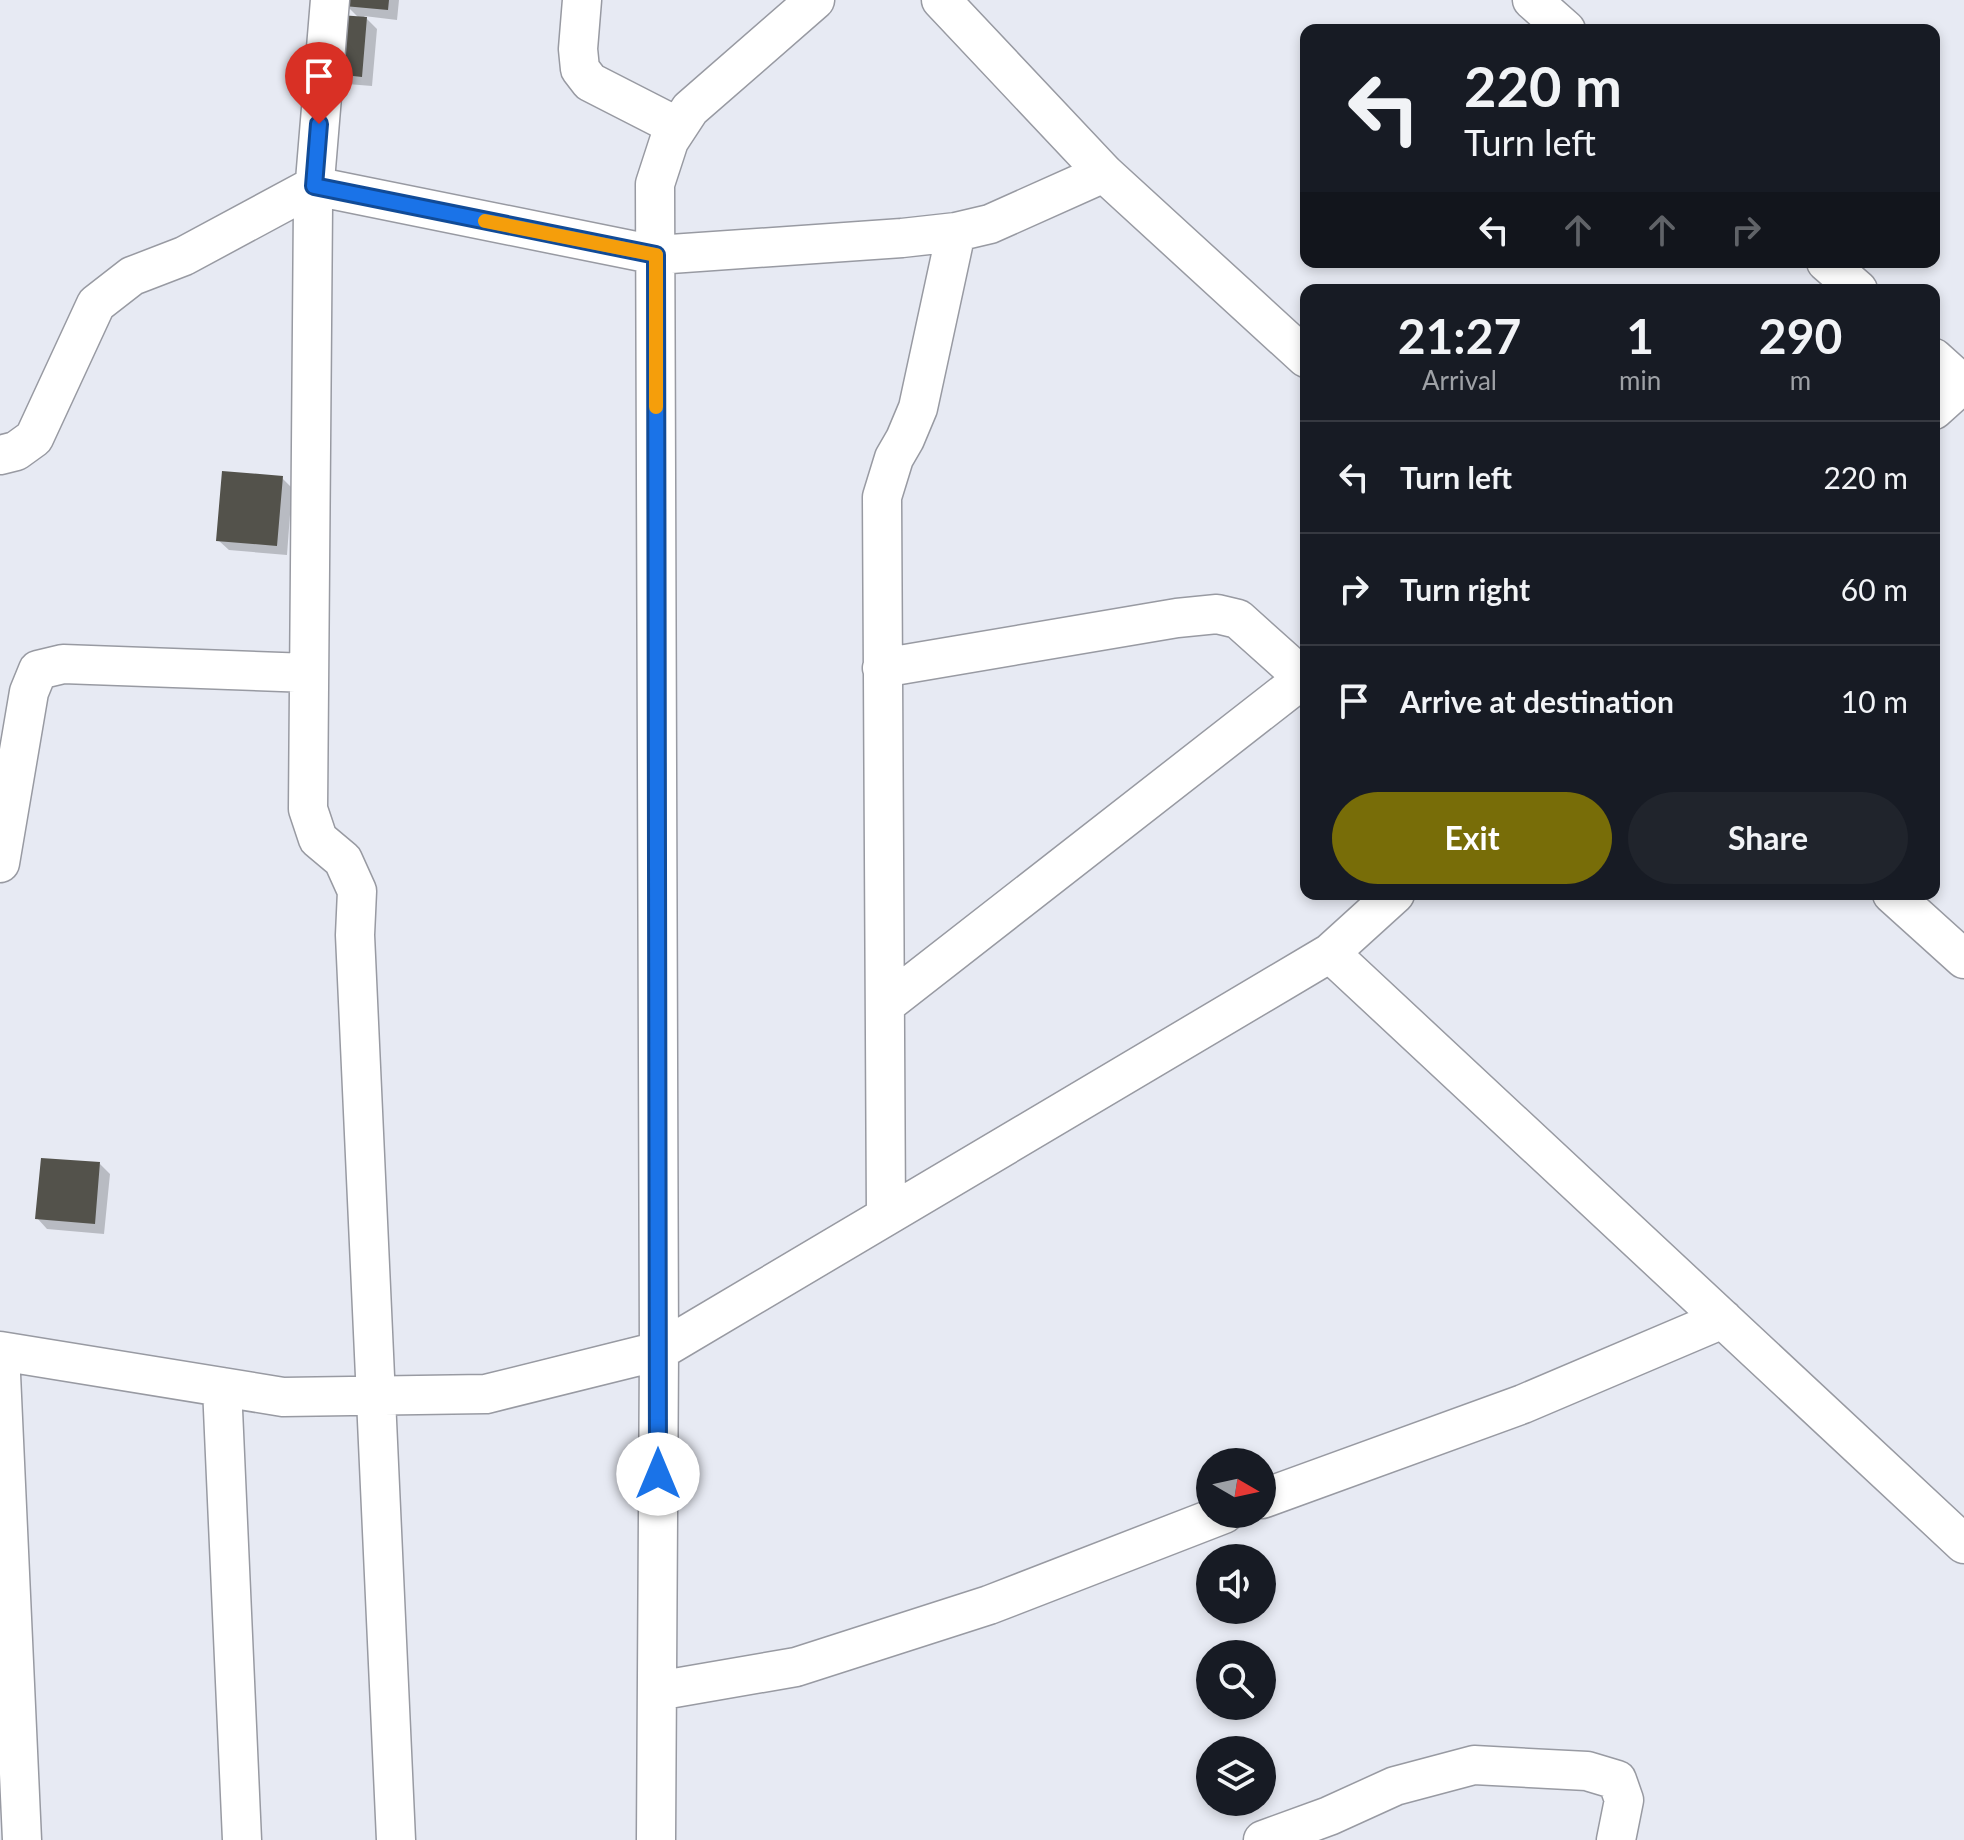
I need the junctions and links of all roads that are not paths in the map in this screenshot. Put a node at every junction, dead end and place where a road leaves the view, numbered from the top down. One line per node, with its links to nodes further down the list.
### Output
1 (330, 0): 9 (street)
2 (582, 0): 7 (street)
3 (815, 0): 7 (street)
4 (941, 0): 8 (street)
5 (1532, 0): 6 (street)
6 (1559, 24)
7 (678, 127): 11 (street)
8 (1104, 173): 10 (street); 14 (street)
9 (314, 186): 11 (street); 18 (street); 20 (street)
10 (956, 232): 11 (street); 19 (street)
11 (656, 255): 31 (street)
12 (1833, 268): 13 (street)
13 (1851, 284)
14 (1300, 353)
15 (1940, 363): 16 (street)
16 (1964, 384): 17 (street)
17 (1940, 405)
18 (0, 455)
19 (882, 668): 21 (street); 28 (street)
20 (309, 673): 23 (street); 34 (street)
21 (1300, 675)
22 (1300, 683): 28 (street)
23 (0, 863)
24 (1388, 900): 26 (street)
25 (1899, 900): 27 (street)
26 (1330, 953): 29 (street); 30 (street)
27 (1964, 959)
28 (885, 1005): 29 (street)
29 (886, 1216): 31 (street)
30 (1723, 1319): 35 (street); 37 (street)
31 (659, 1351): 34 (street); 38 (street)
32 (0, 1352): 33 (street); 39 (street)
33 (222, 1387): 34 (street); 40 (street)
34 (375, 1396): 41 (street)
35 (1276, 1494)
36 (1196, 1525): 38 (street)
37 (1964, 1544)
38 (657, 1691): 42 (street)
39 (22, 1840)
40 (242, 1840)
41 (396, 1840)
42 (656, 1840)
43 (1263, 1840): 44 (street)
44 (1616, 1840)

